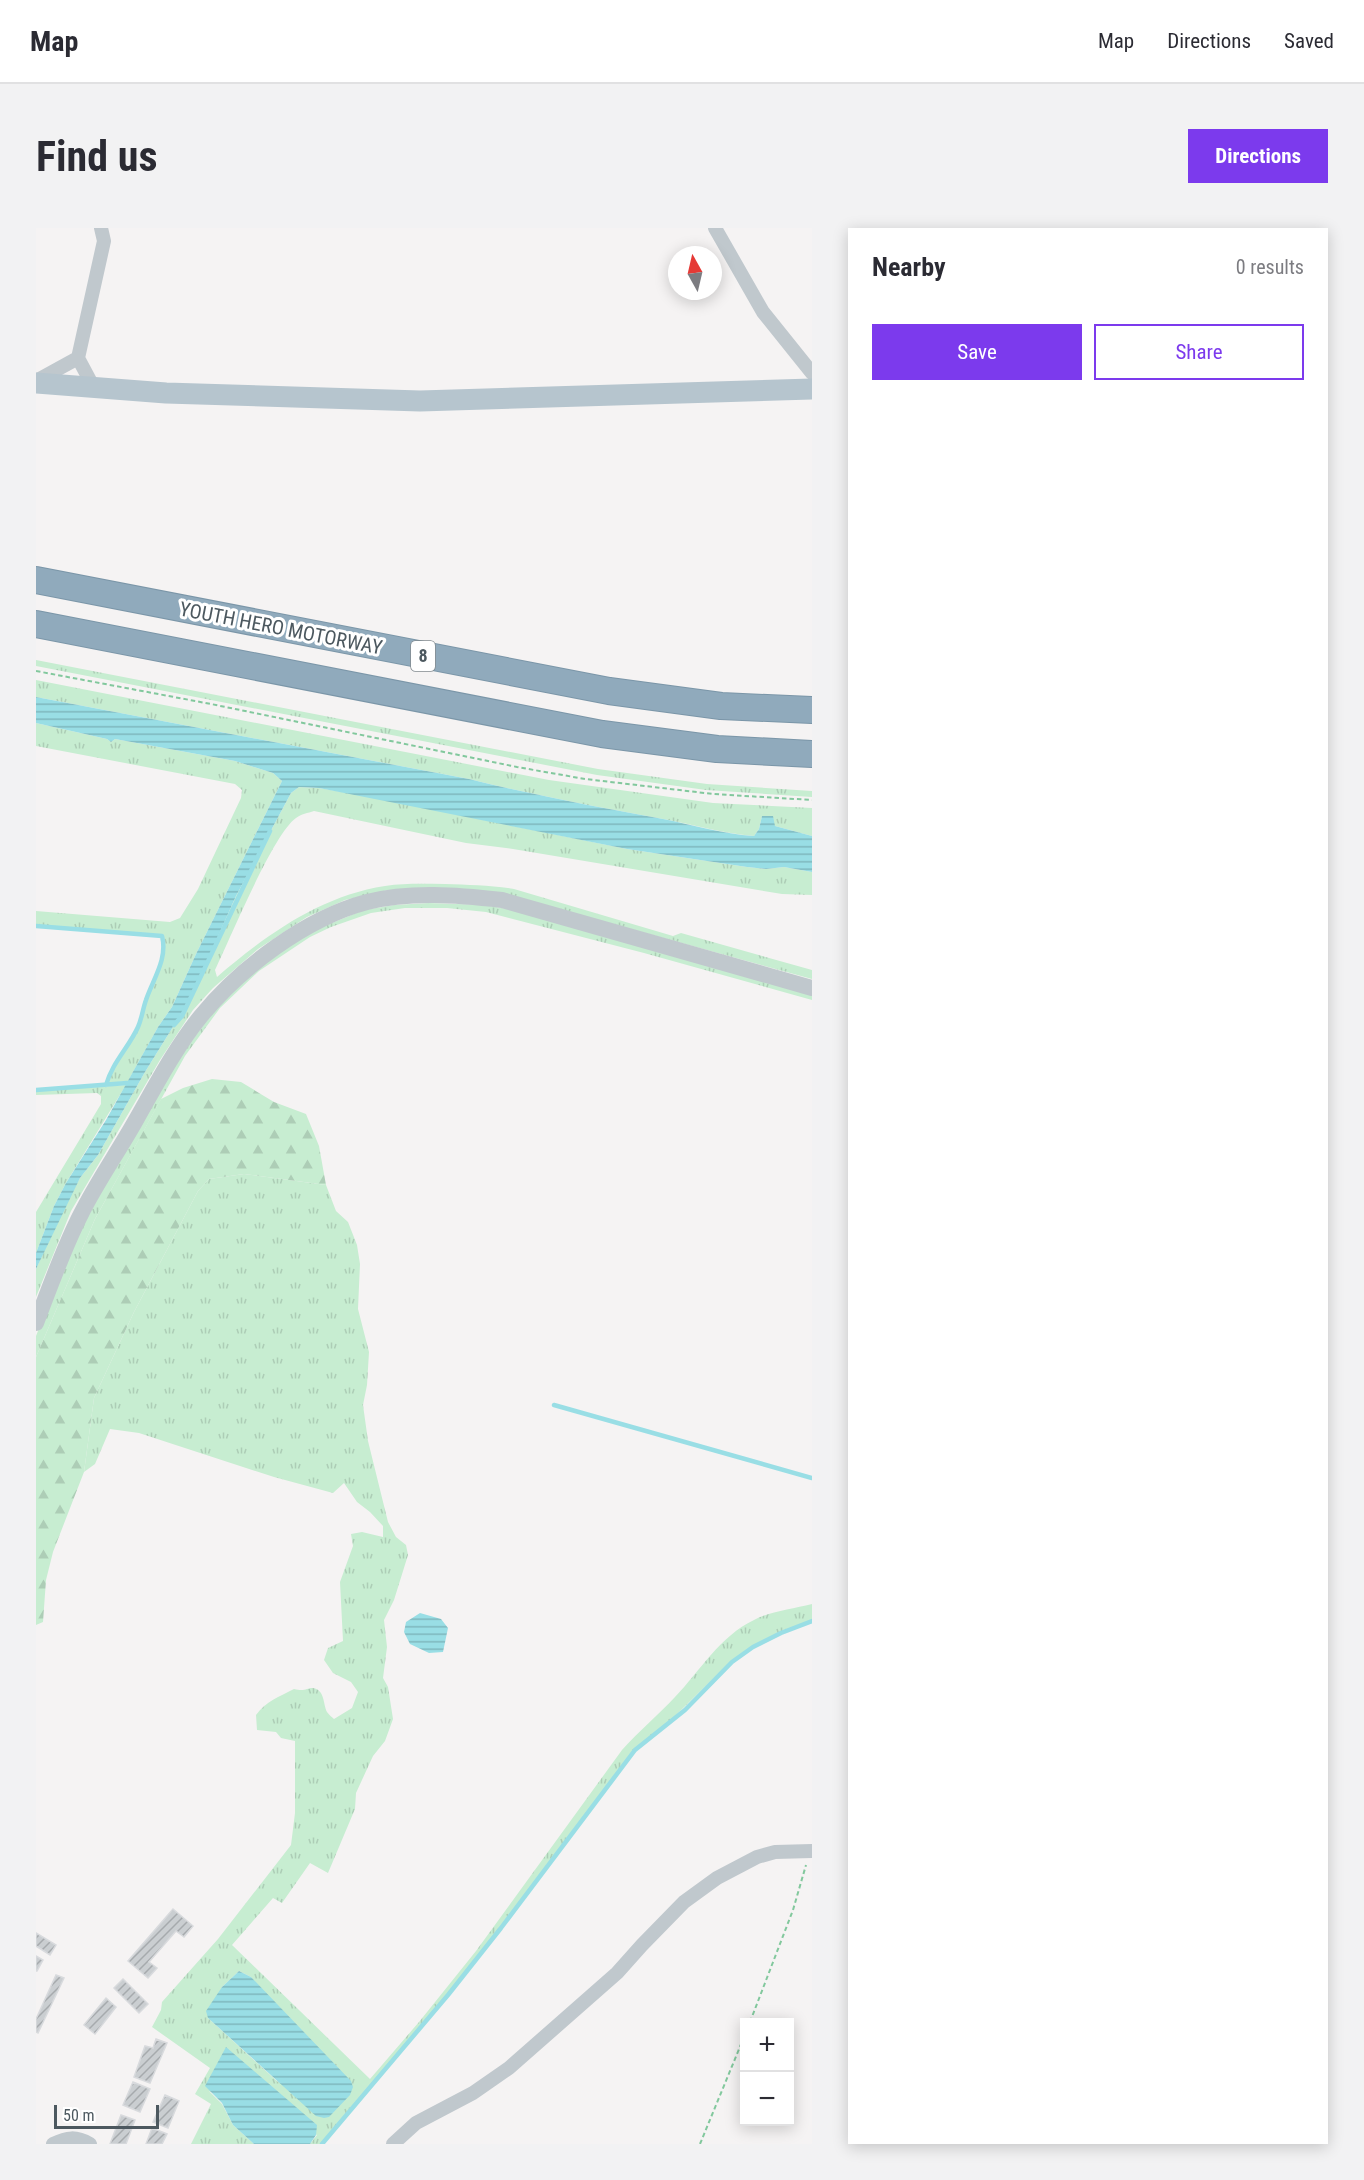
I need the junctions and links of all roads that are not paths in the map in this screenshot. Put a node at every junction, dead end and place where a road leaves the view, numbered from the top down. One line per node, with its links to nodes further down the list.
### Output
1 (101, 228): 3 (street)
2 (715, 228): 4 (street)
3 (78, 358): 5 (street); 6 (street)
4 (812, 373)
5 (36, 382): 6 (main road)
6 (94, 388): 7 (main road)
7 (812, 389)
8 (36, 580): 10 (highway, YOUTH HERO MOTORWAY / 8)
9 (36, 624): 11 (highway, 8)
10 (812, 710)
11 (812, 753)
12 (812, 988): 13 (street)
13 (36, 1323)
14 (811, 1851): 17 (street)
15 (53, 2144): 16 (street)
16 (90, 2144)
17 (393, 2144)

